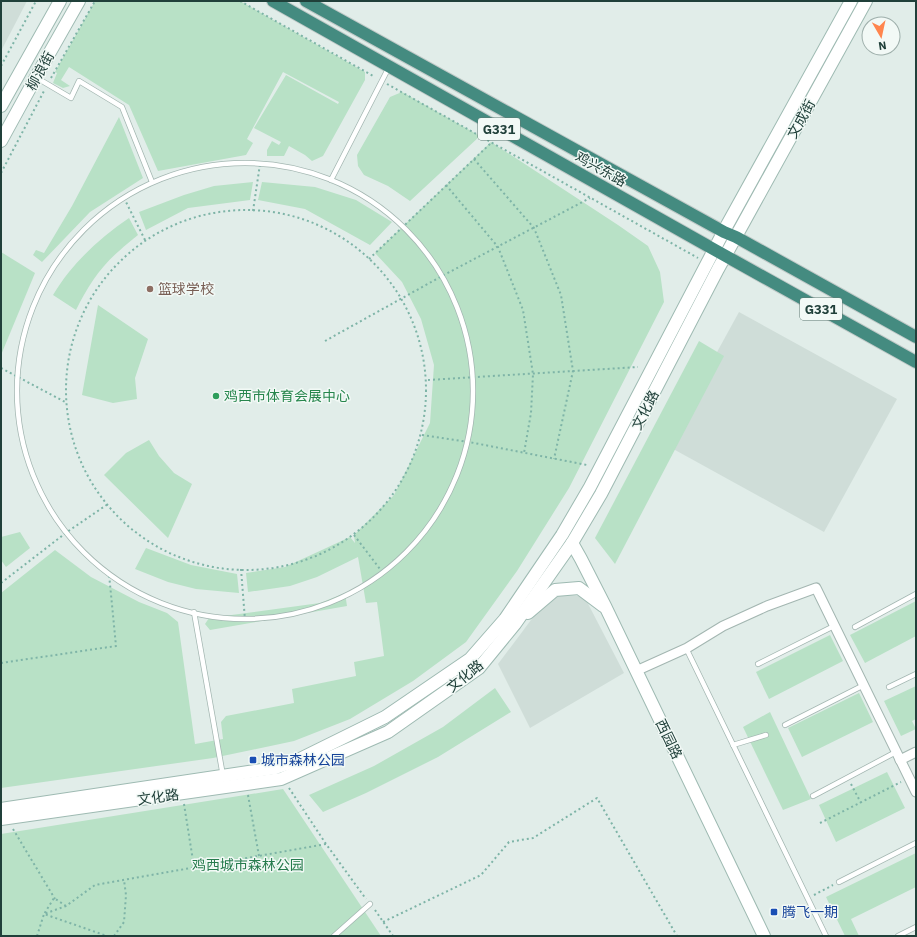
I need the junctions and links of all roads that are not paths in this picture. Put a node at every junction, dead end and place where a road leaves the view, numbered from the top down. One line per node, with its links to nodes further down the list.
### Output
1 (60, 1): 9 (main road, 柳浪街)
2 (79, 1): 8 (main road, 柳浪街)
3 (273, 1): 7 (highway, 鸡兴东路 / G331)
4 (306, 1): 13 (highway, 鸡兴东路 / G331)
5 (851, 1): 13 (main road, 文成街)
6 (866, 1): 14 (main road, 文成街)
7 (389, 66): 11 (lane); 15 (highway, 鸡兴东路 / G331)
8 (36, 77): 10 (main road, 柳浪街); 12 (lane)
9 (1, 106)
10 (1, 141)
11 (331, 180): 12 (lane); 21 (lane)
12 (152, 182): 21 (lane)
13 (724, 232): 14 (highway, G331); 15 (main road, 文化路)
14 (736, 237): 15 (main road, 文化路); 16 (highway, G331)
15 (720, 253): 17 (highway, 鸡兴东路 / G331); 18 (main road, 文化路); 36 (main road, 文化路)
16 (916, 338)
17 (916, 362)
18 (572, 543): 20 (main road, 西园路); 22 (main road, 文化路)
19 (916, 594): 24 (lane)
20 (606, 608): 22 (main road); 27 (main road, 西园路)
21 (194, 612): 36 (lane)
22 (514, 624): 40 (main road, 文化路)
23 (834, 626): 25 (street); 26 (lane); 29 (street)
24 (854, 627)
25 (686, 648): 27 (street); 33 (lane)
26 (758, 664)
27 (636, 671): 46 (main road, 西园路)
28 (916, 674): 30 (lane)
29 (864, 685): 31 (lane); 35 (street)
30 (889, 687)
31 (785, 725)
32 (766, 735): 33 (lane)
33 (733, 745): 47 (lane)
34 (916, 752): 35 (street)
35 (898, 756): 37 (street); 38 (lane)
36 (223, 776): 39 (main road, 文化路)
37 (916, 792)
38 (813, 796)
39 (1, 809)
40 (1, 819)
41 (916, 843): 42 (lane)
42 (839, 882)
43 (370, 904): 45 (lane)
44 (916, 927): 48 (lane)
45 (334, 936)
46 (764, 936)
47 (826, 936)
48 (898, 936)

